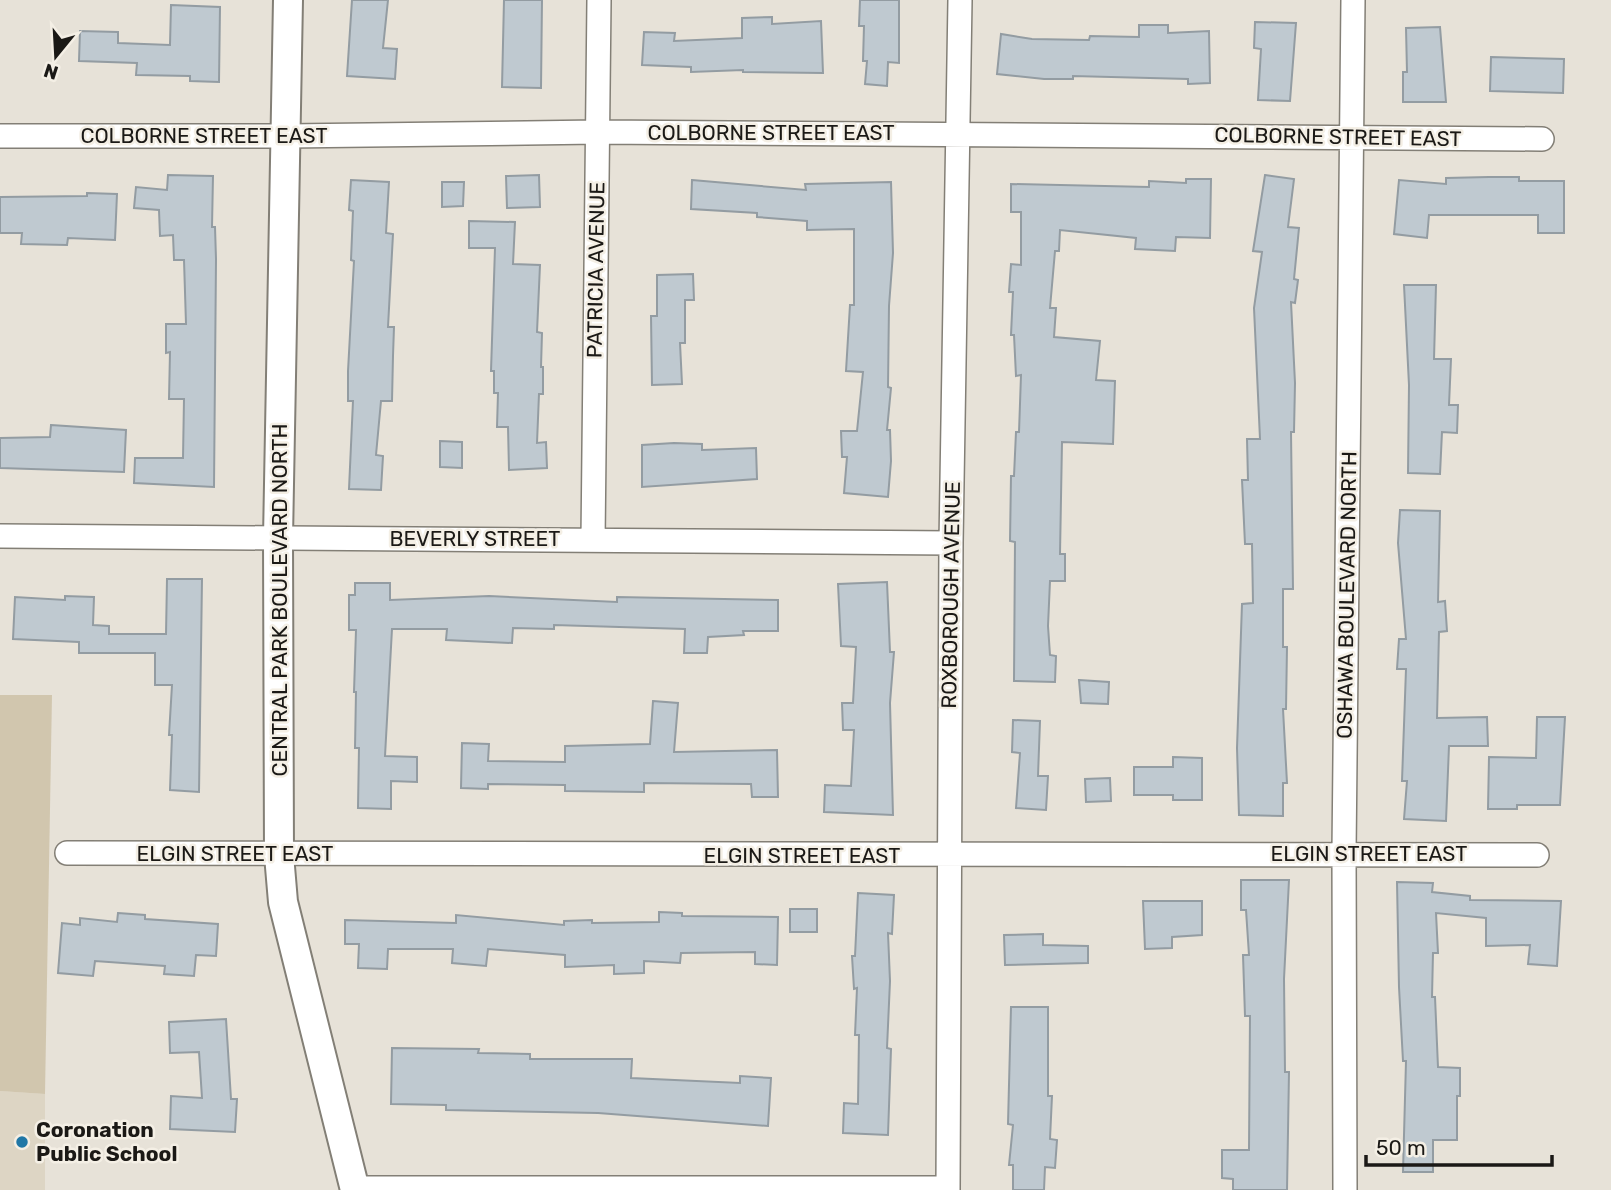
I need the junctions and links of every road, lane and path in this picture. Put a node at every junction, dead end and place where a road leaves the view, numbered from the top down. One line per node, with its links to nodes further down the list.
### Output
1 (288, 0): 8 (street, CENTRAL PARK BOULEVARD NORTH)
2 (599, 0): 5 (street, PATRICIA AVENUE)
3 (960, 0): 6 (street, ROXBOROUGH AVENUE)
4 (1353, 0): 9 (street, OSHAWA BOULEVARD NORTH)
5 (597, 132): 6 (street, COLBORNE STREET EAST); 8 (street, COLBORNE STREET EAST); 13 (street, PATRICIA AVENUE)
6 (960, 135): 9 (street, COLBORNE STREET EAST); 14 (street, ROXBOROUGH AVENUE)
7 (0, 136): 8 (street, COLBORNE STREET EAST)
8 (288, 136): 12 (street, CENTRAL PARK BOULEVARD NORTH)
9 (1353, 138): 10 (street, COLBORNE STREET EAST); 16 (street, OSHAWA BOULEVARD NORTH)
10 (1542, 139)
11 (0, 536): 12 (street, BEVERLY STREET)
12 (278, 538): 13 (street, BEVERLY STREET); 17 (street, CENTRAL PARK BOULEVARD NORTH)
13 (593, 540): 14 (street, BEVERLY STREET)
14 (951, 543): 19 (street, ROXBOROUGH AVENUE)
15 (67, 853): 17 (street, ELGIN STREET EAST)
16 (1344, 853): 18 (street, ELGIN STREET EAST); 19 (street, ELGIN STREET EAST); 22 (street, OSHAWA BOULEVARD NORTH)
17 (279, 855): 19 (street, ELGIN STREET EAST); 20 (street, CENTRAL PARK BOULEVARD NORTH)
18 (1537, 855)
19 (948, 856): 21 (street, ROXBOROUGH AVENUE)
20 (355, 1189): 21 (street)
21 (948, 1189)
22 (1345, 1190)

